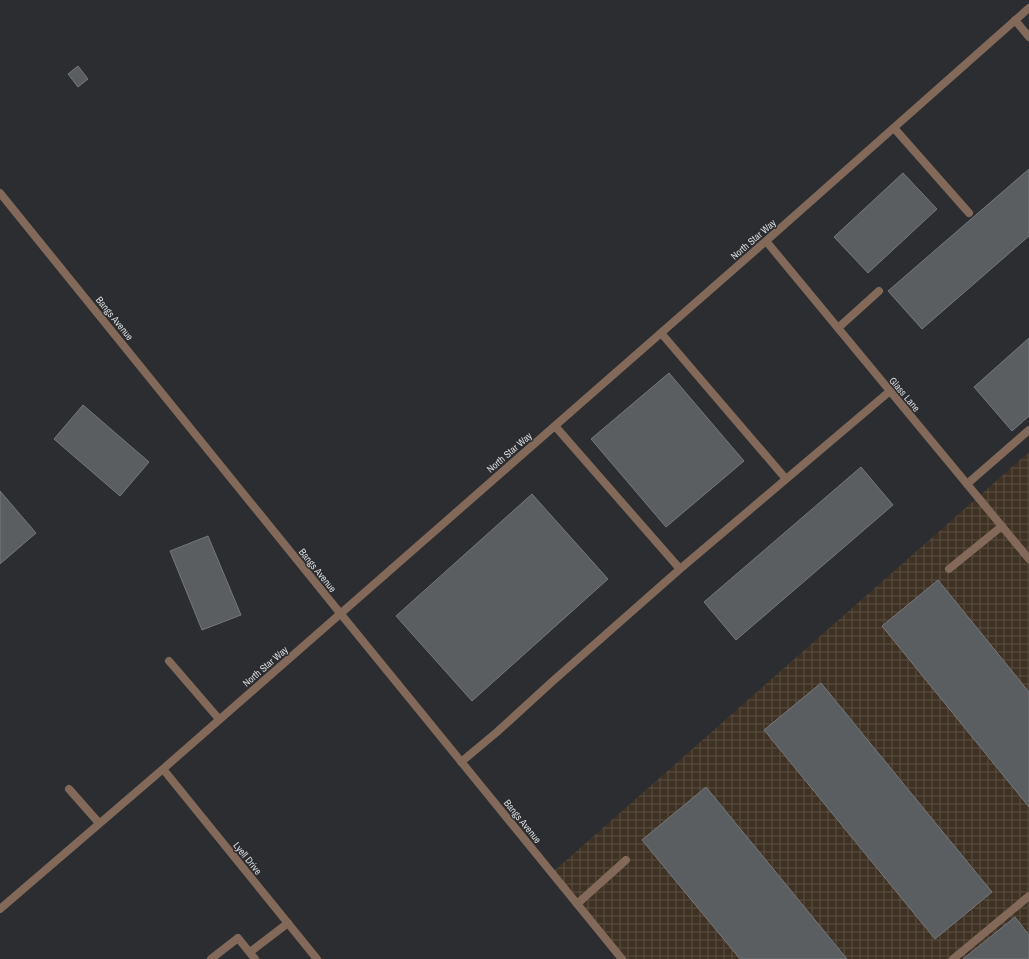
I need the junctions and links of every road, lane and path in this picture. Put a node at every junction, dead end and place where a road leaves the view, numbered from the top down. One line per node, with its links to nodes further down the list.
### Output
1 (1029, 8): 2 (street, North Star Way)
2 (1015, 20): 3 (street); 4 (street, North Star Way)
3 (1029, 37)
4 (894, 128): 6 (street); 7 (street, North Star Way)
5 (0, 193): 20 (street, Bangs Avenue)
6 (969, 213)
7 (766, 241): 9 (street, Glass Lane); 10 (street, North Star Way)
8 (879, 291): 9 (street)
9 (838, 328): 11 (street, Glass Lane)
10 (661, 334): 12 (street, North Star Way); 14 (street)
11 (890, 391): 14 (street); 15 (street, Glass Lane)
12 (555, 426): 18 (street); 20 (street, North Star Way)
13 (1029, 430): 15 (street)
14 (786, 479): 18 (street)
15 (967, 484): 16 (street, Glass Lane)
16 (1002, 526): 17 (street, Glass Lane); 19 (street)
17 (1029, 559)
18 (680, 569): 23 (street)
19 (949, 569)
20 (340, 613): 22 (street, North Star Way); 23 (street, Bangs Avenue)
21 (169, 661): 22 (street)
22 (219, 719): 24 (street, North Star Way)
23 (461, 762): 29 (street, Bangs Avenue)
24 (162, 769): 26 (street, North Star Way); 31 (street, Lyell Drive)
25 (69, 789): 26 (street)
26 (99, 823): 30 (street, North Star Way)
27 (626, 860): 29 (street)
28 (1029, 896): 37 (street)
29 (577, 904): 36 (street, Bangs Avenue)
30 (0, 909)
31 (288, 923): 32 (street); 35 (street, Lyell Drive)
32 (250, 952): 33 (street); 34 (street)
33 (211, 959)
34 (255, 959)
35 (317, 959)
36 (622, 959)
37 (953, 959)

